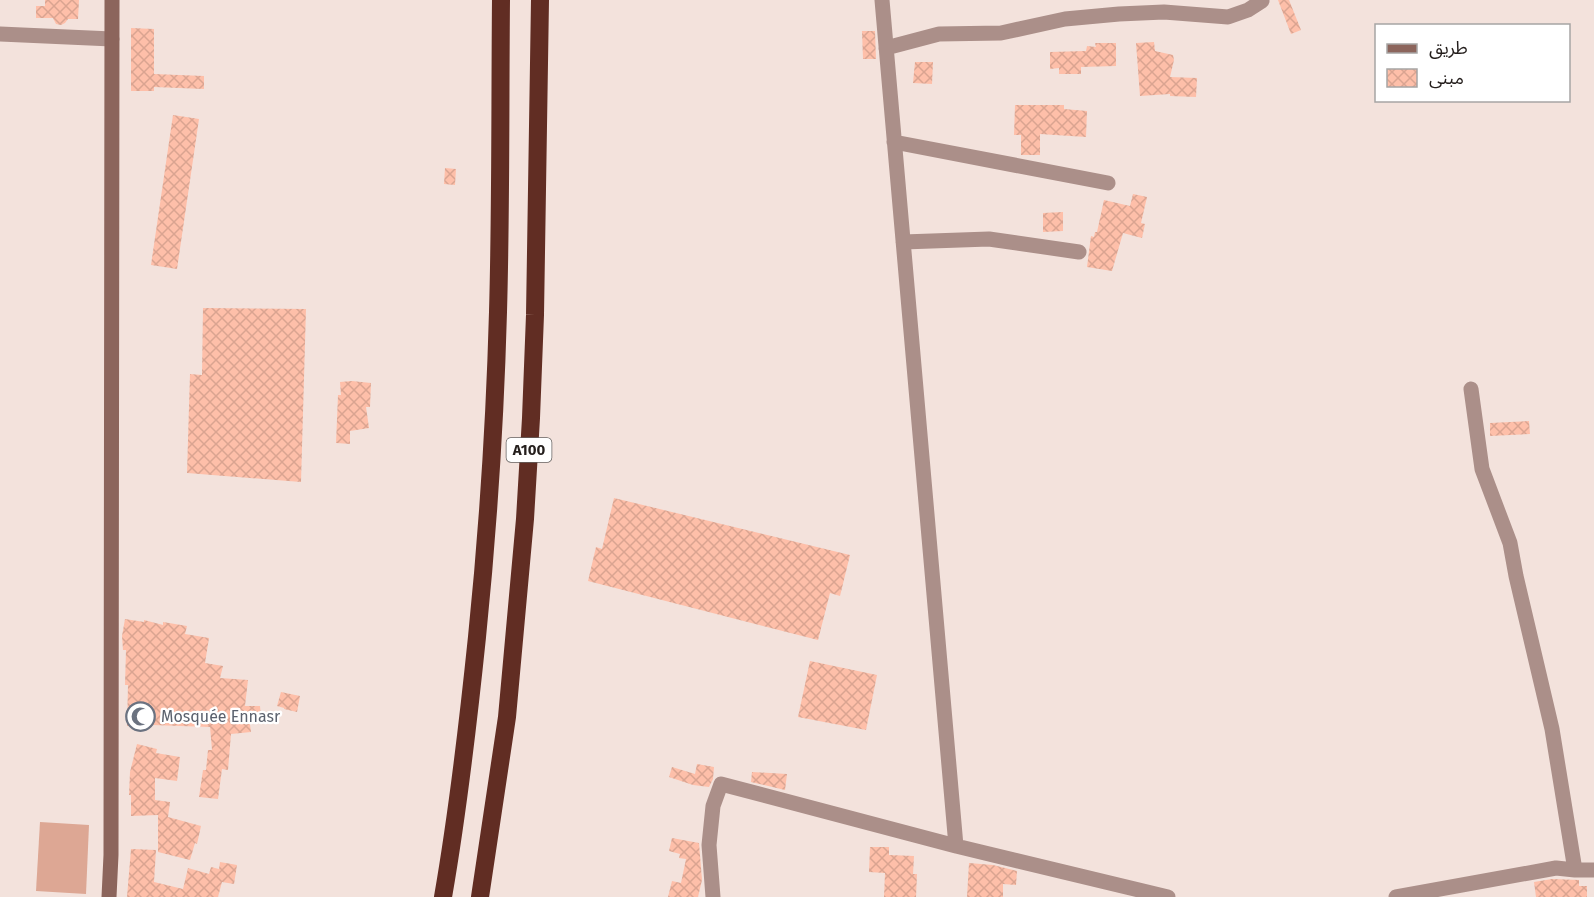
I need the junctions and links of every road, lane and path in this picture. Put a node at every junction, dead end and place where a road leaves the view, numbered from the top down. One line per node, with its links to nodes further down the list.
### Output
1 (112, 0): 7 (street)
2 (501, 0): 18 (highway, A100 / A100)
3 (540, 0): 19 (highway, A100)
4 (882, 0): 8 (street)
5 (1262, 1): 8 (street)
6 (0, 34): 7 (street)
7 (112, 39): 17 (street)
8 (886, 48): 9 (street)
9 (894, 142): 10 (street); 11 (street)
10 (1108, 183)
11 (903, 242): 12 (street); 14 (street)
12 (1079, 252)
13 (1471, 389): 15 (street)
14 (956, 846): 20 (street); 21 (street)
15 (1575, 870): 16 (street); 22 (street)
16 (1594, 870)
17 (109, 897)
18 (443, 897)
19 (480, 897)
20 (713, 897)
21 (1168, 897)
22 (1396, 897)

